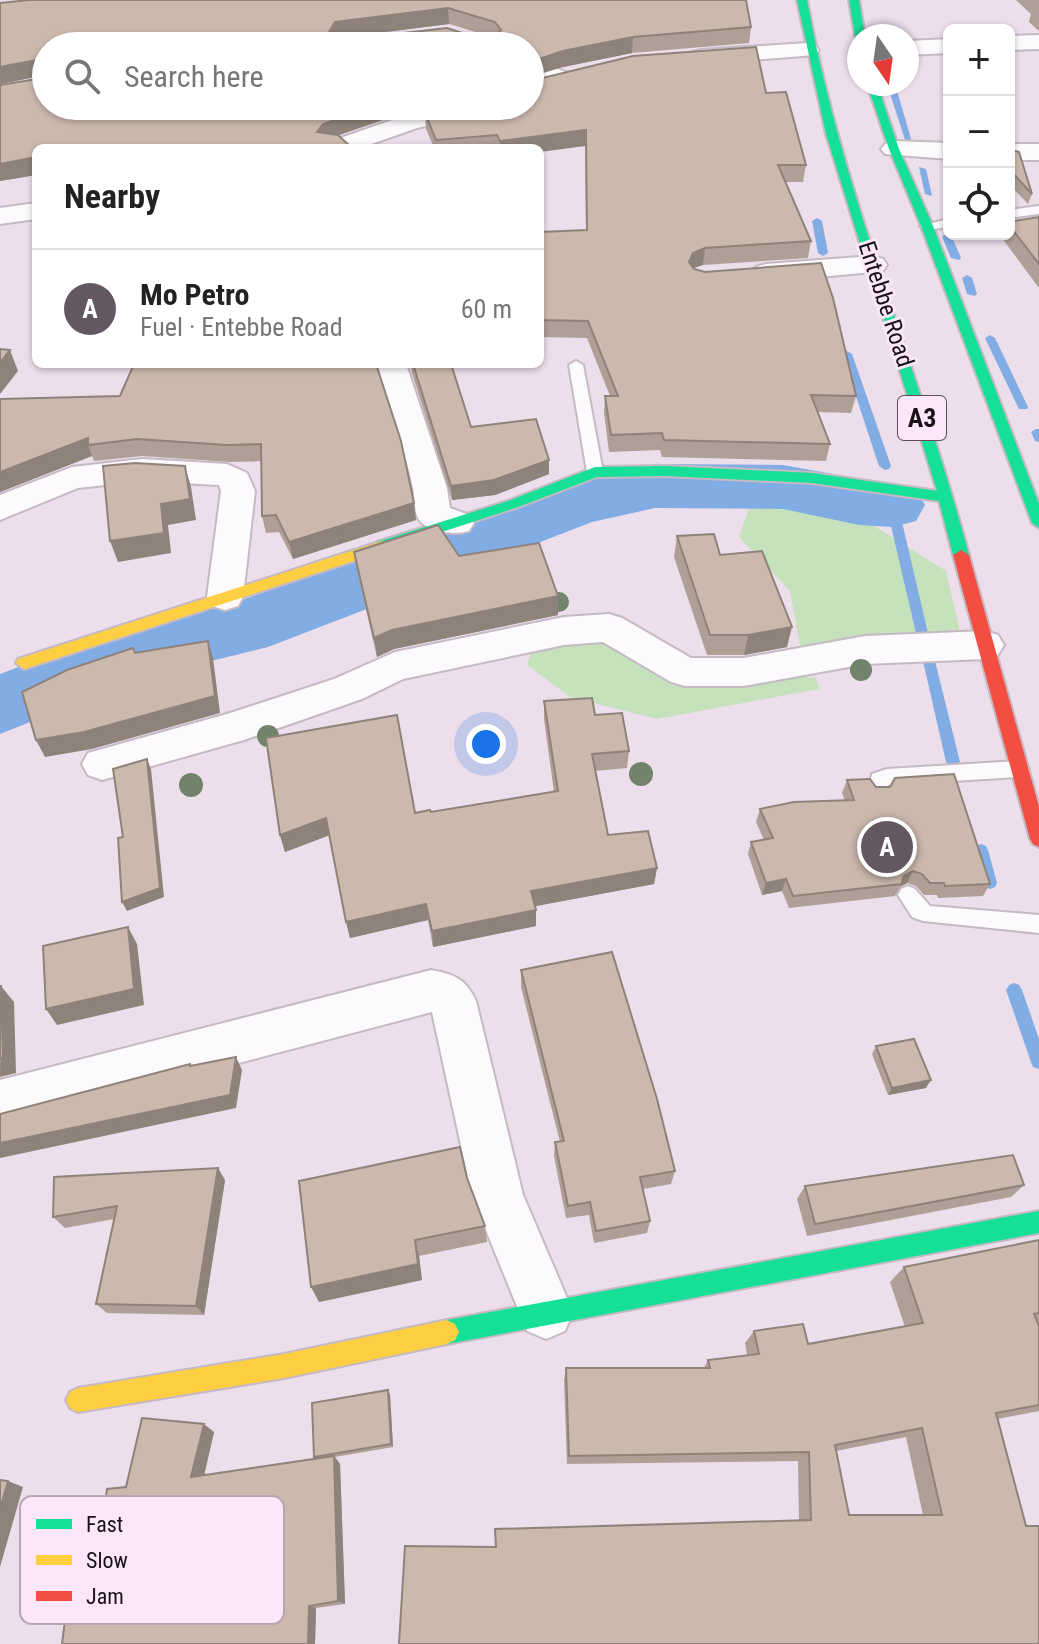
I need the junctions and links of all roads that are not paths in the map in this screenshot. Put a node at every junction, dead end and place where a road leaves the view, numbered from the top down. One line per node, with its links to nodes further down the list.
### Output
1 (802, 0): 8 (main road, Entebbe Road / A3)
2 (854, 0): 3 (main road)
3 (858, 24)
4 (1039, 42): 5 (street)
5 (1015, 43)
6 (943, 46): 7 (street)
7 (919, 47)
8 (807, 50): 9 (street); 27 (main road, Entebbe Road / A3)
9 (671, 59)
10 (588, 69): 12 (street)
11 (544, 71): 12 (street)
12 (560, 78): 13 (street)
13 (544, 83)
14 (876, 96): 17 (main road)
15 (419, 120): 16 (street)
16 (347, 144)
17 (894, 149): 18 (street); 26 (main road)
18 (943, 151)
19 (1015, 152): 20 (street)
20 (1039, 152)
21 (1039, 210): 23 (lane)
22 (32, 212): 24 (street)
23 (1015, 213)
24 (0, 216)
25 (943, 224): 26 (lane)
26 (927, 226): 35 (main road)
27 (873, 265): 28 (street); 32 (main road, Entebbe Road / A3)
28 (734, 275)
29 (576, 365): 31 (lane)
30 (392, 368): 34 (street)
31 (595, 472): 32 (main road); 34 (main road)
32 (943, 497): 37 (main road, Entebbe Road / A3)
33 (0, 508): 36 (street)
34 (457, 523): 36 (main road)
35 (1039, 523)
36 (225, 597): 38 (main road)
37 (985, 645): 39 (street); 40 (main road, Entebbe Road / A3)
38 (24, 663)
39 (102, 764)
40 (1019, 769): 41 (lane); 42 (main road, Entebbe Road / A3)
41 (878, 791)
42 (1039, 839)
43 (908, 895): 44 (lane)
44 (1039, 924)
45 (0, 1103): 47 (street)
46 (1039, 1222): 47 (main road)
47 (546, 1312): 48 (main road)
48 (78, 1400)

